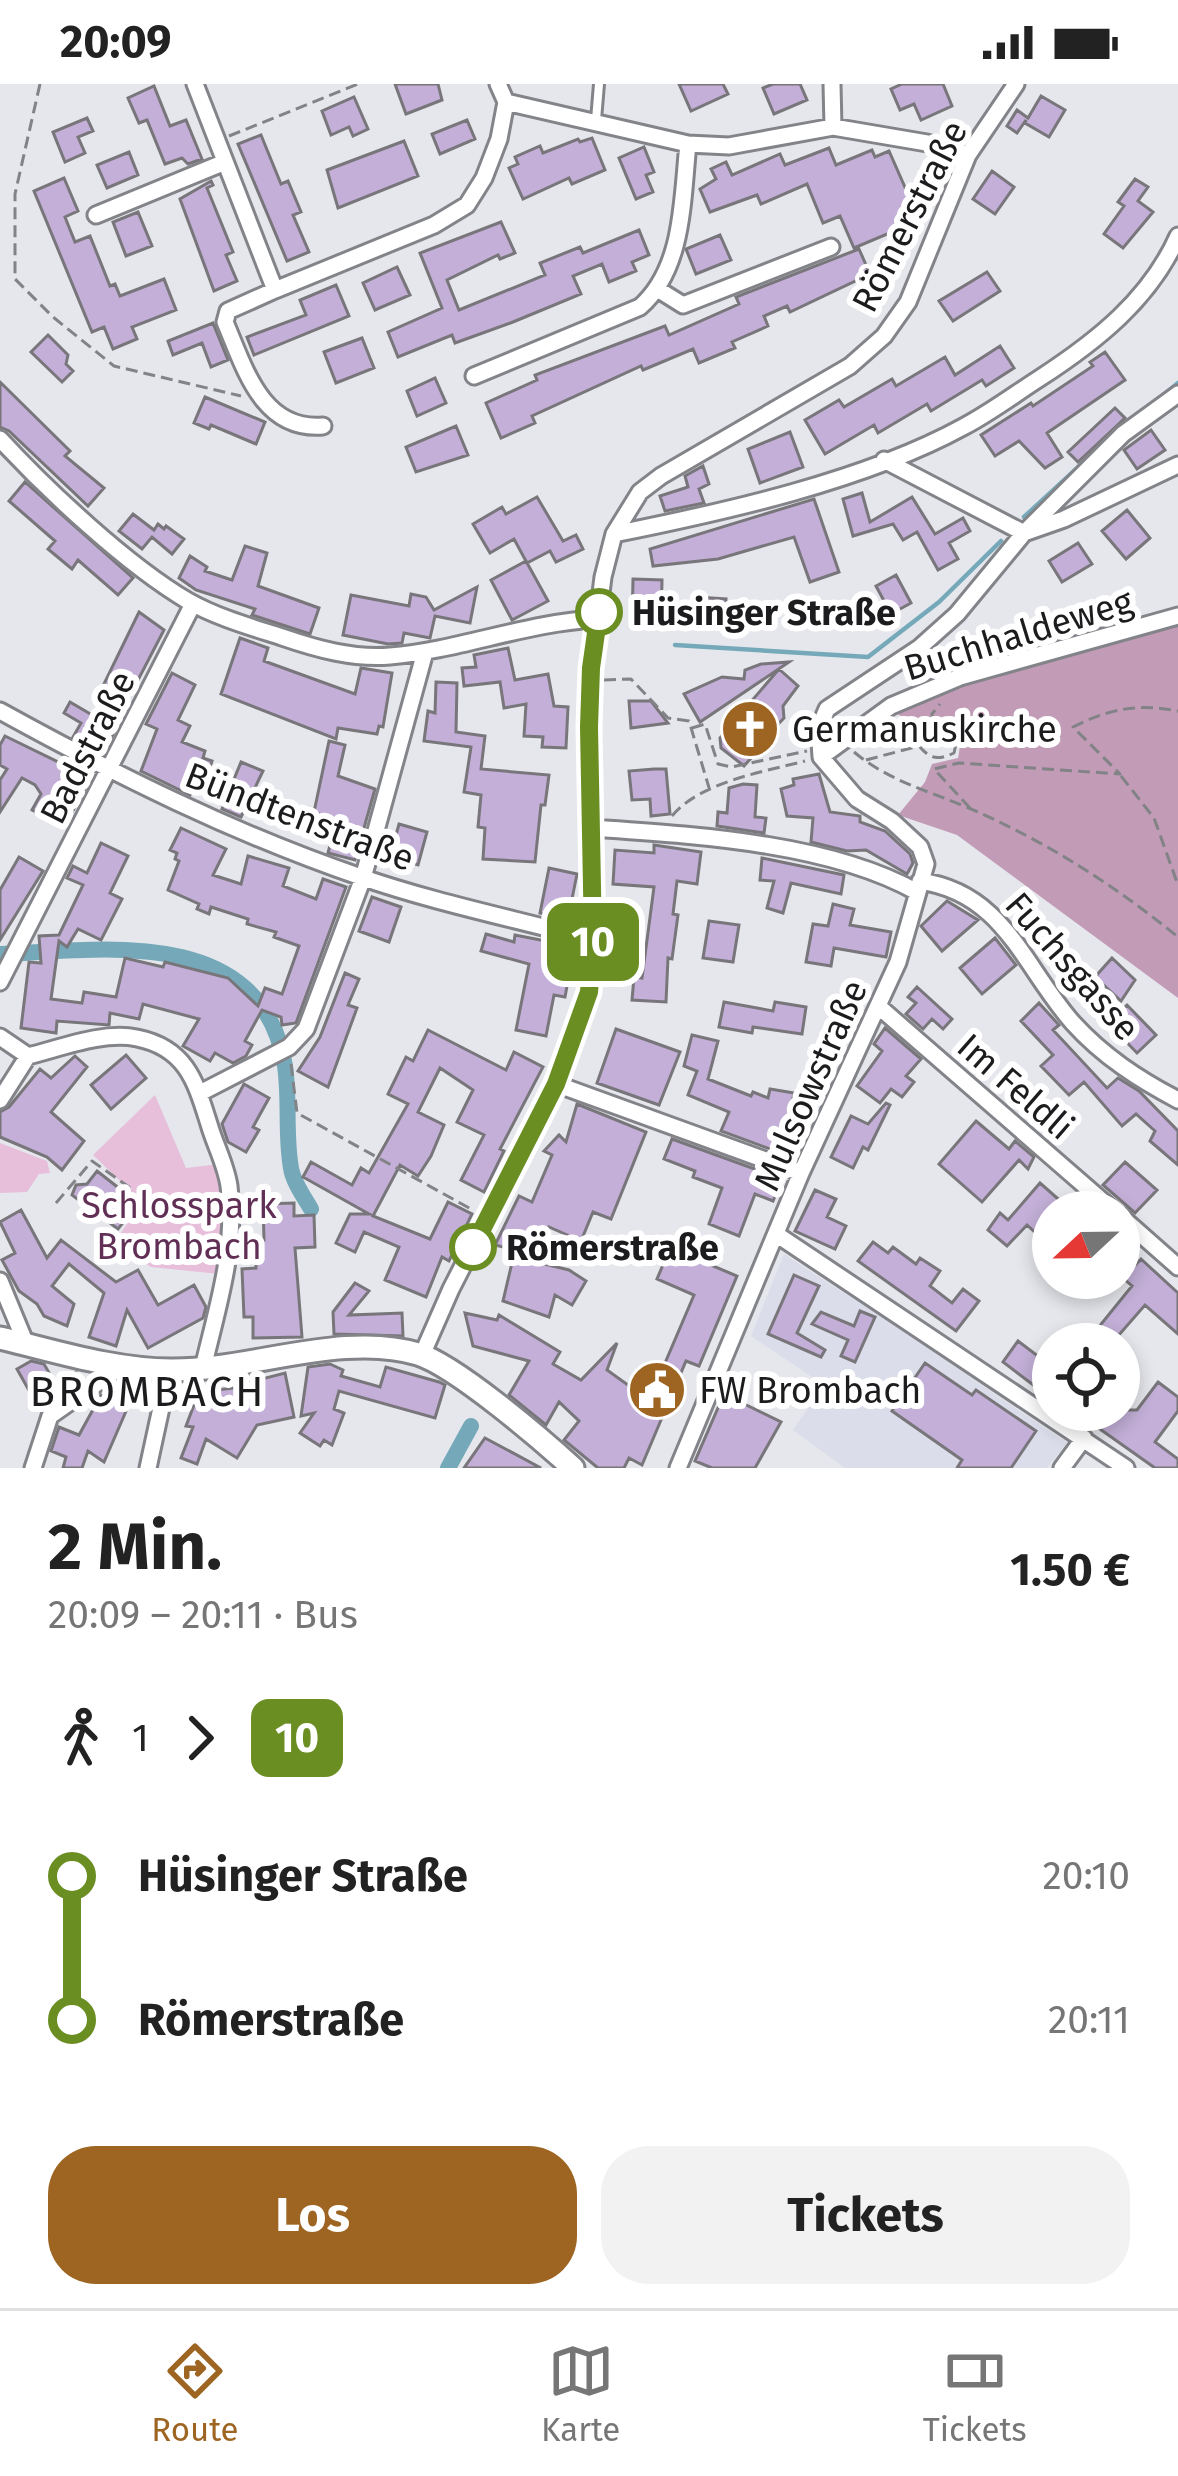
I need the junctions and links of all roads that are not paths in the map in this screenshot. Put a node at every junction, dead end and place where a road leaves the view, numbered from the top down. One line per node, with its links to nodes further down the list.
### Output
1 (195, 84): 11 (street)
2 (498, 84): 6 (street)
3 (599, 84): 7 (lane)
4 (832, 84): 8 (street)
5 (1016, 84): 10 (street, Römerstraße)
6 (506, 102): 7 (street); 15 (street)
7 (596, 122): 9 (street)
8 (833, 127): 9 (street); 10 (street)
9 (688, 143): 16 (street)
10 (968, 154): 24 (street, Römerstraße)
11 (225, 161): 12 (street); 15 (street)
12 (96, 215)
13 (1178, 236): 21 (street)
14 (831, 247): 16 (street)
15 (275, 290): 19 (street)
16 (658, 290): 17 (street)
17 (474, 376)
18 (1178, 394): 23 (street)
19 (323, 426)
20 (0, 439): 25 (street)
21 (884, 460): 23 (street); 24 (street)
22 (1178, 465): 23 (street)
23 (1024, 533): 30 (street)
24 (614, 534): 27 (street, Römerstraße)
25 (193, 604): 28 (street); 31 (street, Badstraße)
26 (1178, 616): 30 (street, Buchhaldeweg)
27 (598, 619): 28 (street); 32 (street, Römerstraße)
28 (425, 652): 33 (street)
29 (0, 711): 31 (street, Bündtenstraße)
30 (821, 753): 34 (street)
31 (109, 771): 33 (street, Bündtenstraße); 36 (street, Badstraße)
32 (590, 827): 34 (street, Fuchsgasse); 35 (street, Römerstraße)
33 (363, 878): 35 (street, Bündtenstraße); 41 (street)
34 (918, 886): 37 (street, Mulsowstraße); 43 (street, Fuchsgasse)
35 (593, 940): 40 (street, Römerstraße)
36 (0, 982)
37 (878, 1006): 44 (street, Mulsowstraße); 45 (street, Im Feldli)
38 (0, 1037): 39 (street)
39 (28, 1056): 41 (street); 42 (street)
40 (556, 1084): 44 (street); 52 (street, Römerstraße)
41 (202, 1092): 54 (street)
42 (0, 1100)
43 (1178, 1100)
44 (801, 1173): 46 (street, Mulsowstraße)
45 (1091, 1191)
46 (776, 1234): 56 (street); 60 (street, Mulsowstraße)
47 (1140, 1234): 48 (street, Im Feldli)
48 (1178, 1268)
49 (0, 1281): 51 (street)
50 (0, 1338): 51 (main road)
51 (26, 1344): 53 (main road)
52 (422, 1355): 54 (main road); 59 (main road)
53 (123, 1365): 55 (main road); 57 (street)
54 (203, 1368): 55 (main road)
55 (169, 1371): 58 (street)
56 (1084, 1438): 61 (street); 62 (street)
57 (33, 1468)
58 (148, 1468)
59 (573, 1468)
60 (678, 1468)
61 (1062, 1468)
62 (1126, 1468)

